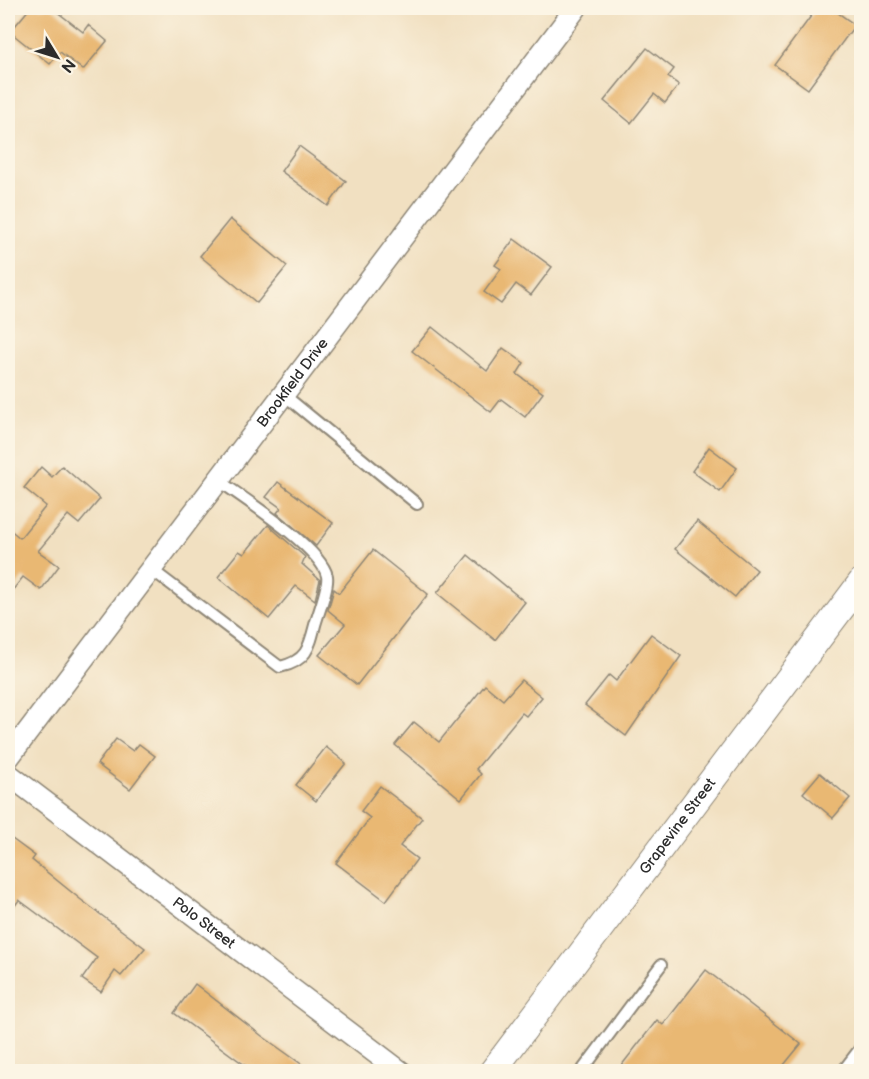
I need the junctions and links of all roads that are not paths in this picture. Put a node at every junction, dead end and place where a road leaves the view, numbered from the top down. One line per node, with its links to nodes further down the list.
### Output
1 (576, 8): 2 (street, Brookfield Drive)
2 (283, 394): 3 (street, Brookfield Drive); 4 (lane)
3 (218, 480): 5 (street, Brookfield Drive); 5 (lane)
4 (417, 504)
5 (151, 569): 7 (street, Brookfield Drive)
6 (861, 581): 12 (street, Grapevine Street)
7 (8, 758)
8 (8, 774): 11 (street, Polo Street)
9 (661, 965): 13 (lane)
10 (861, 1046): 14 (lane)
11 (401, 1071)
12 (492, 1071)
13 (581, 1071)
14 (842, 1071)

